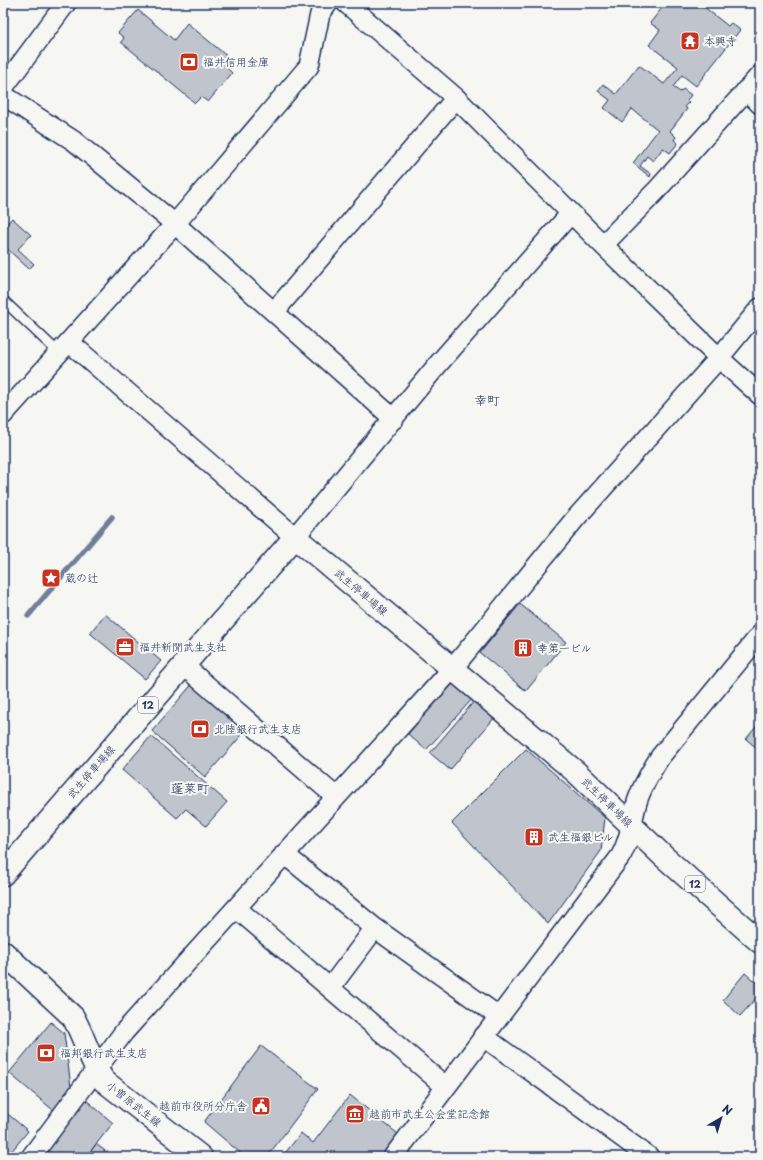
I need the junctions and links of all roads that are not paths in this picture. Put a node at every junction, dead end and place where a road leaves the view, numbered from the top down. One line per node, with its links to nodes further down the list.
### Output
1 (66, 3): 5 (street)
2 (328, 3): 11 (street)
3 (346, 3): 8 (street)
4 (760, 76): 6 (street)
5 (3, 88)
6 (746, 90): 9 (street); 12 (street)
7 (3, 94): 11 (street)
8 (456, 98): 10 (street); 15 (street)
9 (760, 104)
10 (571, 213): 12 (street); 20 (street)
11 (175, 224): 15 (street); 16 (street)
12 (603, 245): 17 (street)
13 (3, 300): 16 (lane)
14 (760, 308): 17 (street)
15 (274, 312): 20 (street)
16 (64, 347): 19 (street); 21 (street)
17 (719, 358): 18 (street); 24 (street)
18 (760, 395)
19 (3, 415)
20 (394, 419): 21 (street)
21 (295, 537): 23 (main road, 武生停車場線 / 12); 24 (main road, 武生停車場線 / 12)
22 (760, 635): 26 (street)
23 (183, 665): 25 (street); 28 (main road, 武生停車場線 / 12)
24 (453, 668): 25 (street); 26 (main road, 武生停車場線 / 12)
25 (336, 797): 27 (street)
26 (631, 824): 31 (main road, 武生停車場線 / 12); 34 (street)
27 (284, 854): 29 (street); 30 (street)
28 (3, 874)
29 (236, 908): 33 (street); 36 (street)
30 (375, 928): 33 (street); 34 (street)
31 (760, 942)
32 (3, 952): 36 (main road, 小曽原武生線)
33 (330, 988): 37 (street)
34 (498, 1016): 35 (street)
35 (483, 1036): 37 (street); 41 (street)
36 (96, 1070): 38 (street); 39 (main road, 小曽原武生線)
37 (446, 1087): 40 (street)
38 (31, 1157)
39 (201, 1157)
40 (393, 1157)
41 (649, 1157)

